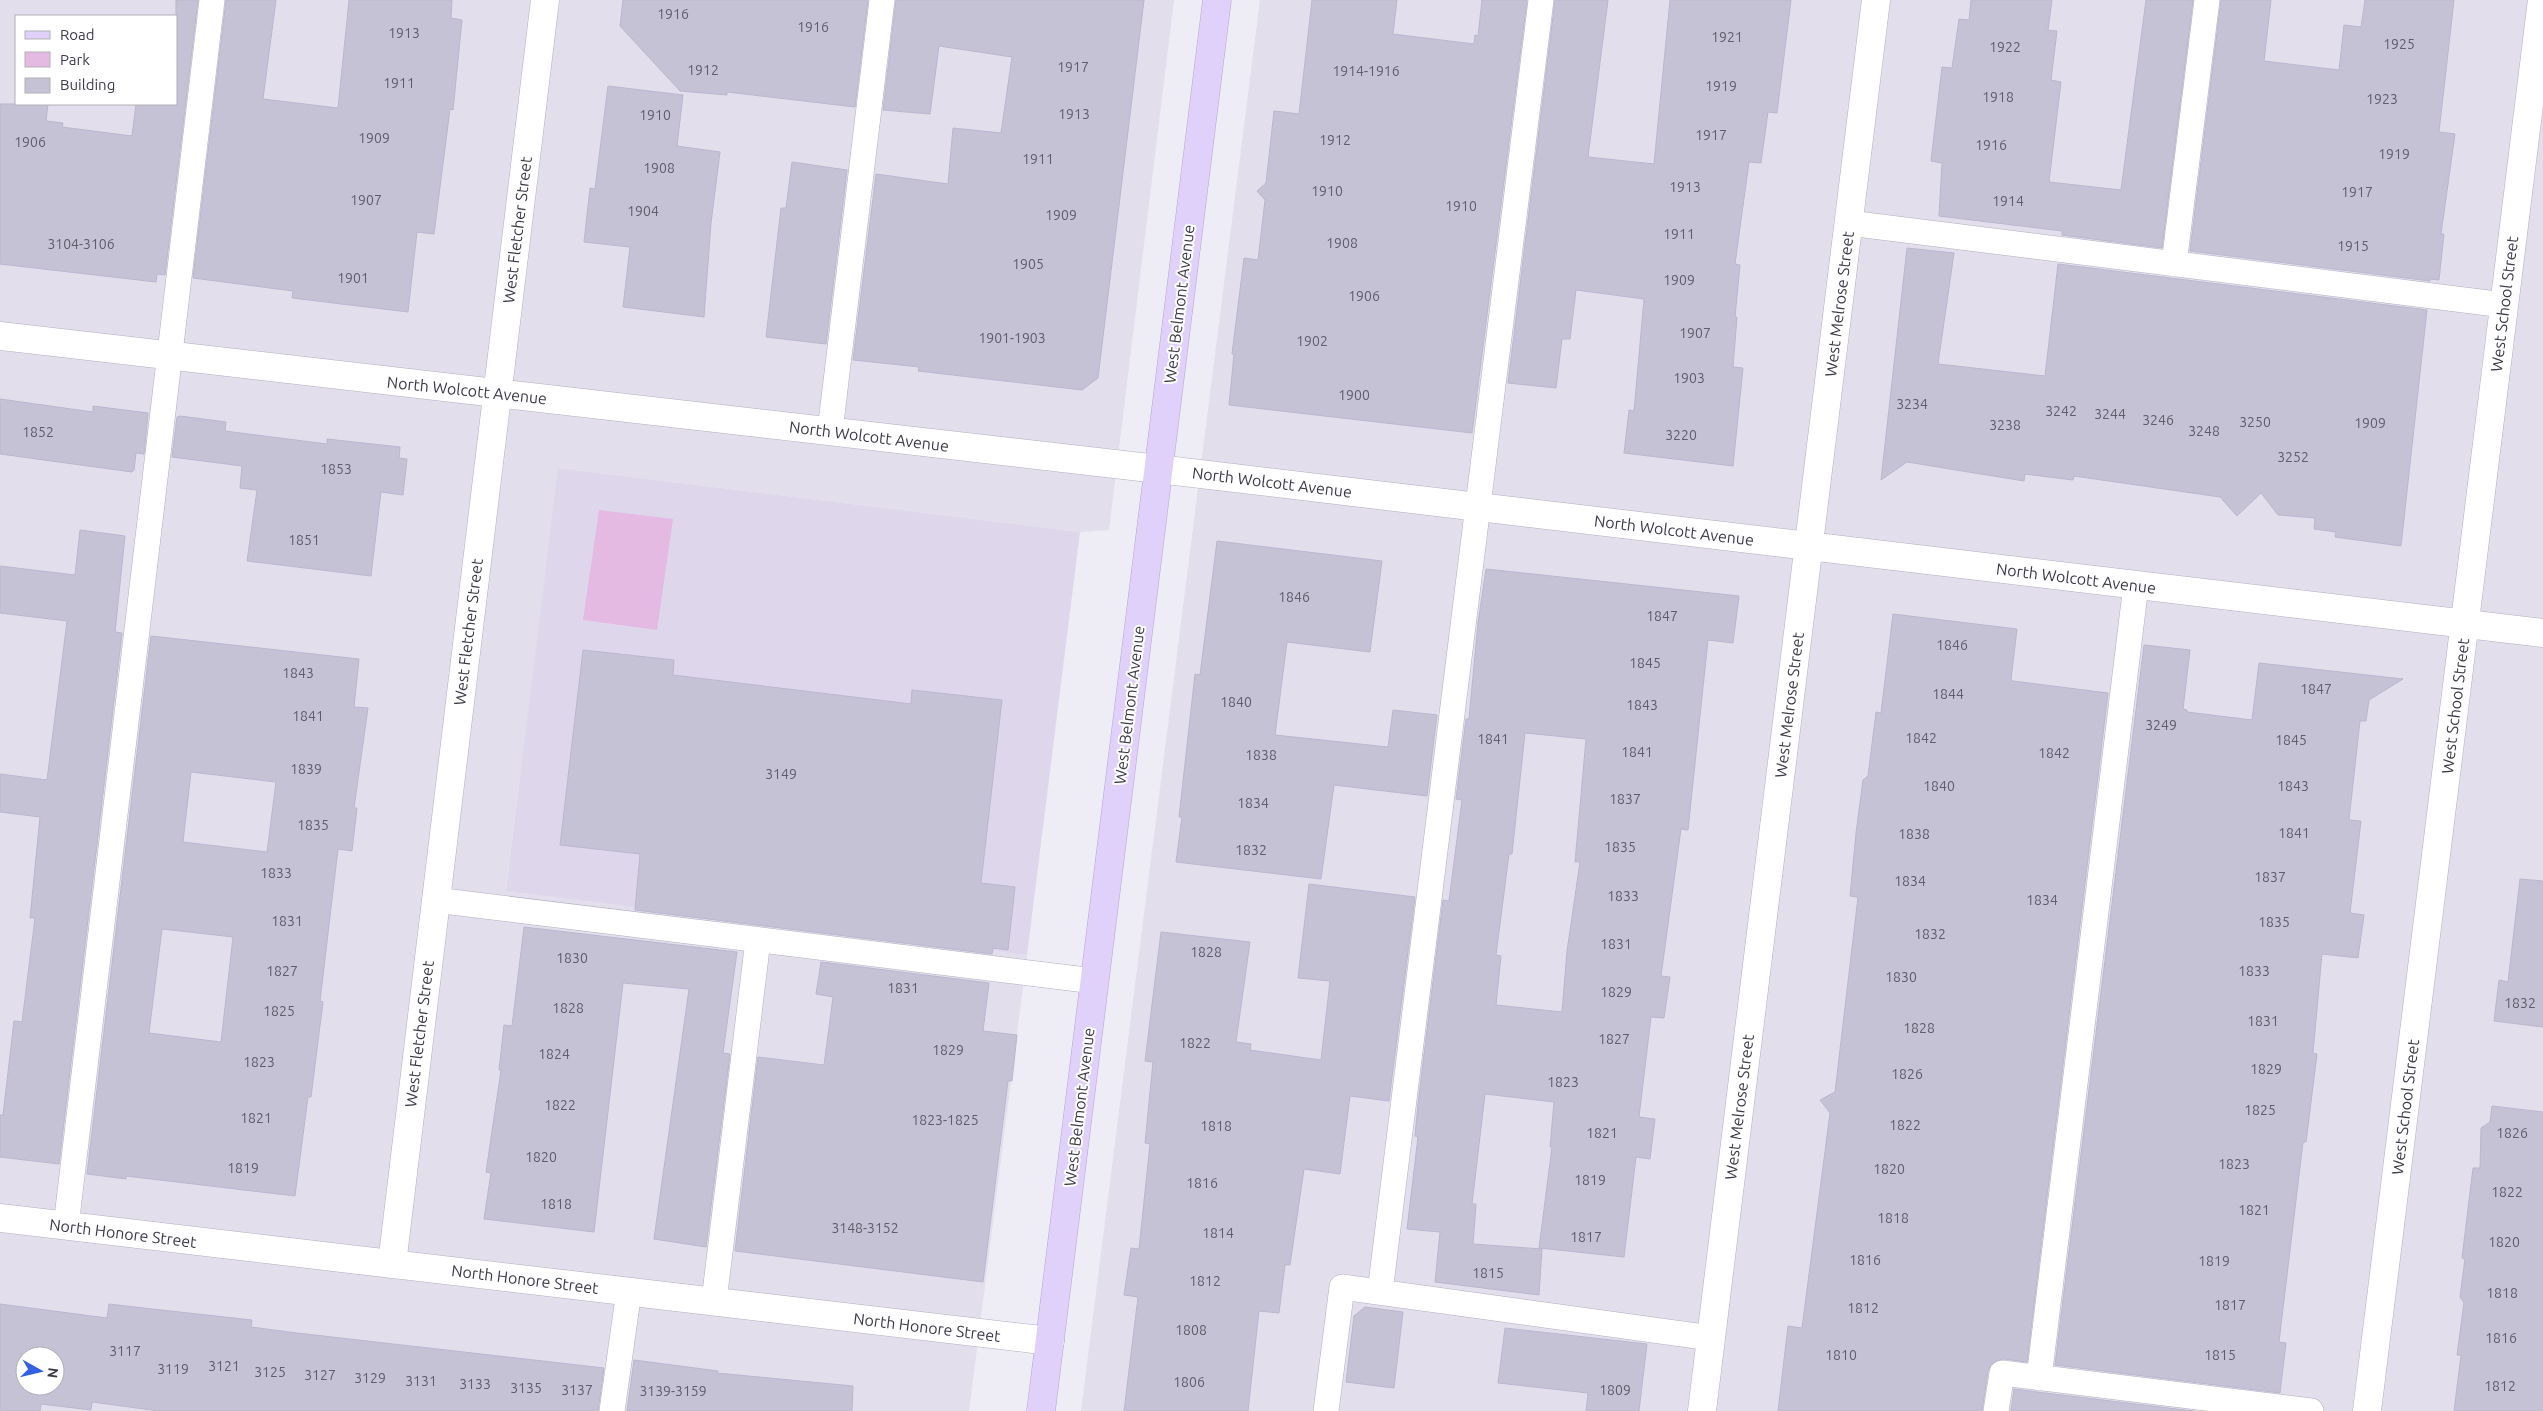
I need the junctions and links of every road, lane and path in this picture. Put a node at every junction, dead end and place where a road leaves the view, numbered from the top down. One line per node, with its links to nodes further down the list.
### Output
1 (212, 0): 13 (lane)
2 (545, 0): 14 (street, West Fletcher Street)
3 (882, 0): 15 (lane)
4 (1217, 0): 16 (main road, West Belmont Avenue)
5 (1541, 0): 17 (lane)
6 (1876, 0): 9 (street, West Melrose Street)
7 (2207, 0): 10 (lane)
8 (2542, 0): 11 (street, West School Street)
9 (1849, 223): 10 (lane); 18 (street, West Melrose Street)
10 (2174, 264): 11 (lane)
11 (2504, 305): 20 (street, West School Street)
12 (0, 336): 13 (street, North Wolcott Avenue)
13 (169, 355): 14 (street, North Wolcott Avenue); 26 (lane)
14 (497, 393): 15 (street, North Wolcott Avenue); 22 (street, West Fletcher Street)
15 (830, 431): 16 (street, North Wolcott Avenue)
16 (1158, 468): 17 (street, North Wolcott Avenue); 24 (main road, West Belmont Avenue)
17 (1477, 507): 18 (street, North Wolcott Avenue); 29 (lane)
18 (1809, 546): 19 (street, North Wolcott Avenue); 31 (street, West Melrose Street)
19 (2136, 585): 20 (street, North Wolcott Avenue); 33 (lane)
20 (2465, 624): 21 (street, North Wolcott Avenue); 40 (street, West School Street)
21 (2543, 633)
22 (435, 900): 23 (lane); 27 (street, West Fletcher Street)
23 (758, 940): 24 (lane); 30 (lane)
24 (1094, 981): 32 (main road, West Belmont Avenue)
25 (0, 1218): 26 (street, North Honore Street)
26 (66, 1226): 27 (street, North Honore Street)
27 (392, 1264): 28 (street, North Honore Street)
28 (628, 1291): 30 (street, North Honore Street); 34 (lane)
29 (1380, 1292): 31 (lane); 36 (lane)
30 (714, 1301): 32 (street, North Honore Street)
31 (1711, 1338): 37 (street, West Melrose Street)
32 (1050, 1341): 35 (main road, West Belmont Avenue)
33 (2039, 1378): 38 (lane); 39 (lane)
34 (612, 1411)
35 (1041, 1411)
36 (1326, 1411)
37 (1702, 1411)
38 (1996, 1411)
39 (2311, 1411)
40 (2368, 1411)

